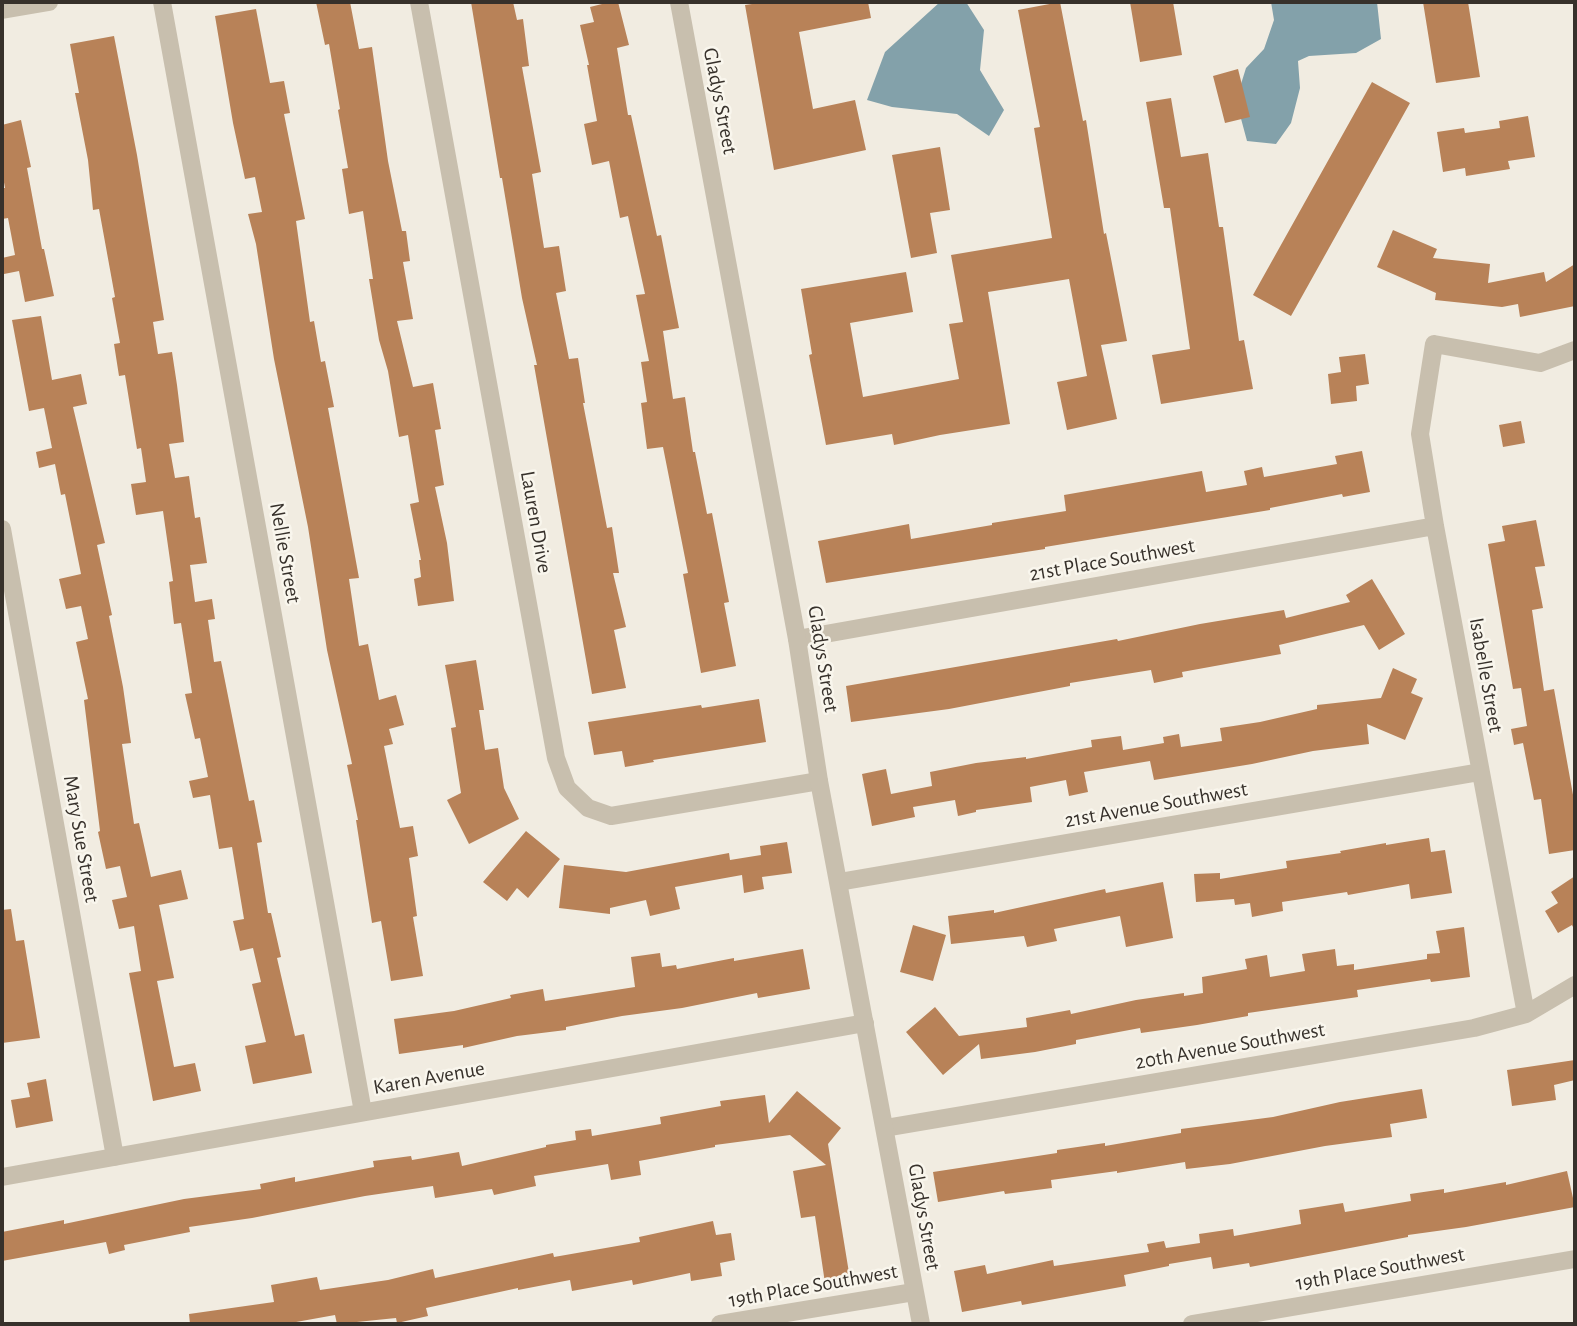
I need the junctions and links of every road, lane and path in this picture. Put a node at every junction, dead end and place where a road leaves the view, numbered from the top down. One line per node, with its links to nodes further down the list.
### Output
1 (49, 2): 5 (street)
2 (162, 2): 16 (street, Nellie Street)
3 (419, 2): 11 (street, Lauren Drive)
4 (679, 2): 9 (street, Gladys Street)
5 (2, 10)
6 (1575, 350): 7 (street, Isabelle Street)
7 (1435, 526): 9 (street, 21st Place Southwest); 10 (street, Isabelle Street)
8 (2, 529): 18 (street, Mary Sue Street)
9 (797, 639): 11 (street, Gladys Street)
10 (1480, 772): 12 (street, 21st Avenue Southwest); 14 (street, Isabelle Street)
11 (819, 781): 12 (street, Gladys Street)
12 (839, 882): 15 (street, Gladys Street)
13 (1575, 985): 14 (street, 20th Avenue Southwest)
14 (1526, 1014): 17 (street, 20th Avenue Southwest)
15 (865, 1023): 16 (street, Karen Avenue); 17 (street, Gladys Street)
16 (363, 1112): 18 (street, Karen Avenue)
17 (885, 1128): 21 (street, Gladys Street)
18 (115, 1157): 19 (street, Karen Avenue)
19 (2, 1177)
20 (1575, 1259): 24 (street, 19th Place Southwest)
21 (915, 1292): 22 (street, 19th Place Southwest); 23 (street, Gladys Street)
22 (720, 1324)
23 (921, 1324)
24 (1192, 1324)

